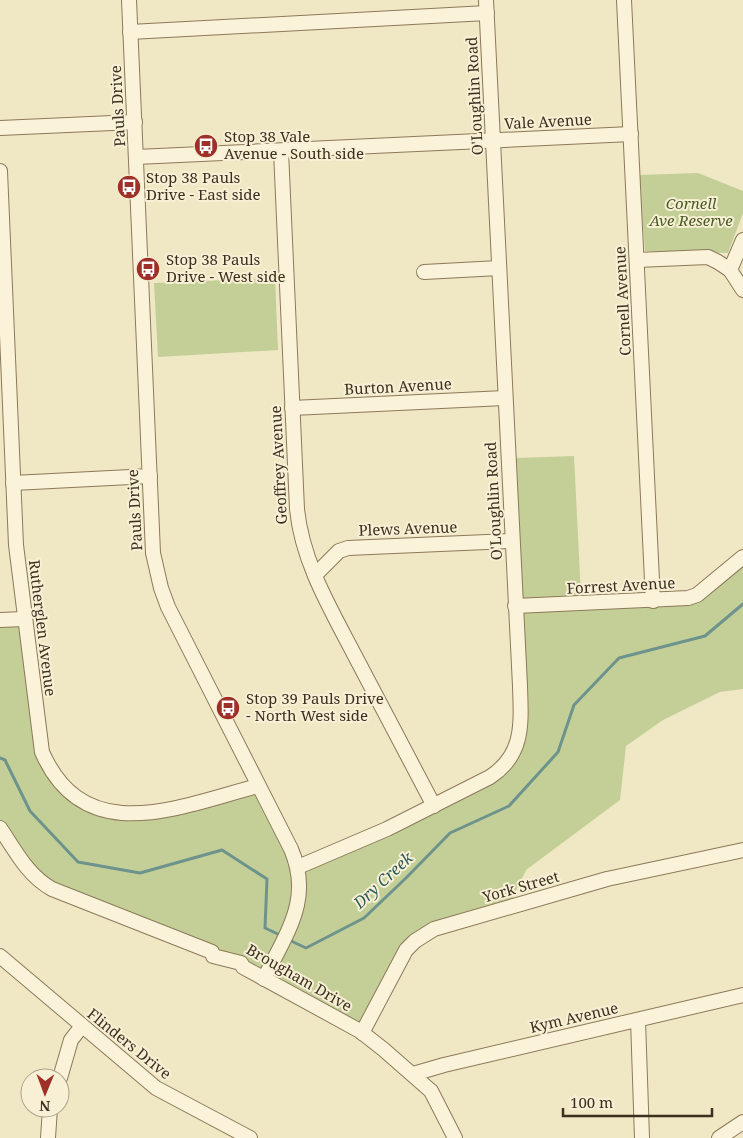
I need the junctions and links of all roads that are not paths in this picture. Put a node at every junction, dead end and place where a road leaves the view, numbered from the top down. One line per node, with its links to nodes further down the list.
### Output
1 (129, 0): 4 (street, Pauls Drive)
2 (624, 0): 7 (street, Cornell Avenue)
3 (487, 7): 4 (street); 8 (street, O'Loughlin Road)
4 (130, 32): 5 (street, Pauls Drive)
5 (134, 122): 6 (street); 10 (street, Pauls Drive)
6 (0, 128)
7 (631, 134): 8 (street, Vale Avenue); 13 (street, Cornell Avenue)
8 (493, 141): 9 (street, Vale Avenue); 14 (street, O'Loughlin Road)
9 (281, 151): 10 (street, Vale Avenue); 19 (street, Geoffrey Avenue)
10 (136, 157): 21 (street, Pauls Drive)
11 (0, 171): 20 (street, Rutherglen Avenue)
12 (743, 240): 15 (street)
13 (637, 260): 15 (street); 26 (street, Cornell Avenue)
14 (499, 268): 16 (street); 18 (street, O'Loughlin Road)
15 (730, 270): 17 (street)
16 (424, 272)
17 (743, 290)
18 (505, 398): 19 (street, Burton Avenue); 23 (street, O'Loughlin Road)
19 (292, 408): 25 (street, Geoffrey Avenue)
20 (6, 434): 22 (street, Rutherglen Avenue)
21 (150, 476): 22 (street); 30 (street, Pauls Drive)
22 (13, 483): 28 (street, Rutherglen Avenue)
23 (512, 541): 25 (street, Plews Avenue); 27 (street, O'Loughlin Road)
24 (743, 557): 26 (street, Forrest Avenue)
25 (315, 575): 31 (street, Geoffrey Avenue)
26 (653, 601): 27 (street, Forrest Avenue)
27 (515, 606): 31 (street, O'Loughlin Road)
28 (24, 619): 29 (street); 30 (street, Rutherglen Avenue)
29 (0, 620)
30 (258, 786): 34 (street, Pauls Drive)
31 (434, 806): 34 (street, O'Loughlin Road)
32 (0, 828): 36 (street, Brougham Drive)
33 (743, 850): 40 (street, York Street)
34 (298, 867): 36 (street, Pauls Drive)
35 (0, 956): 39 (street, Flinders Drive)
36 (264, 979): 40 (street, Brougham Drive)
37 (743, 995): 38 (street, Kym Avenue)
38 (638, 1020): 42 (street, Kym Avenue); 48 (street)
39 (82, 1026): 41 (street); 46 (street, Flinders Drive)
40 (362, 1033): 42 (street, Brougham Drive)
41 (63, 1068)
42 (413, 1074): 47 (street, Brougham Drive)
43 (49, 1118): 45 (street)
44 (743, 1122): 49 (street)
45 (48, 1138)
46 (250, 1138)
47 (455, 1138)
48 (642, 1138)
49 (719, 1138)

